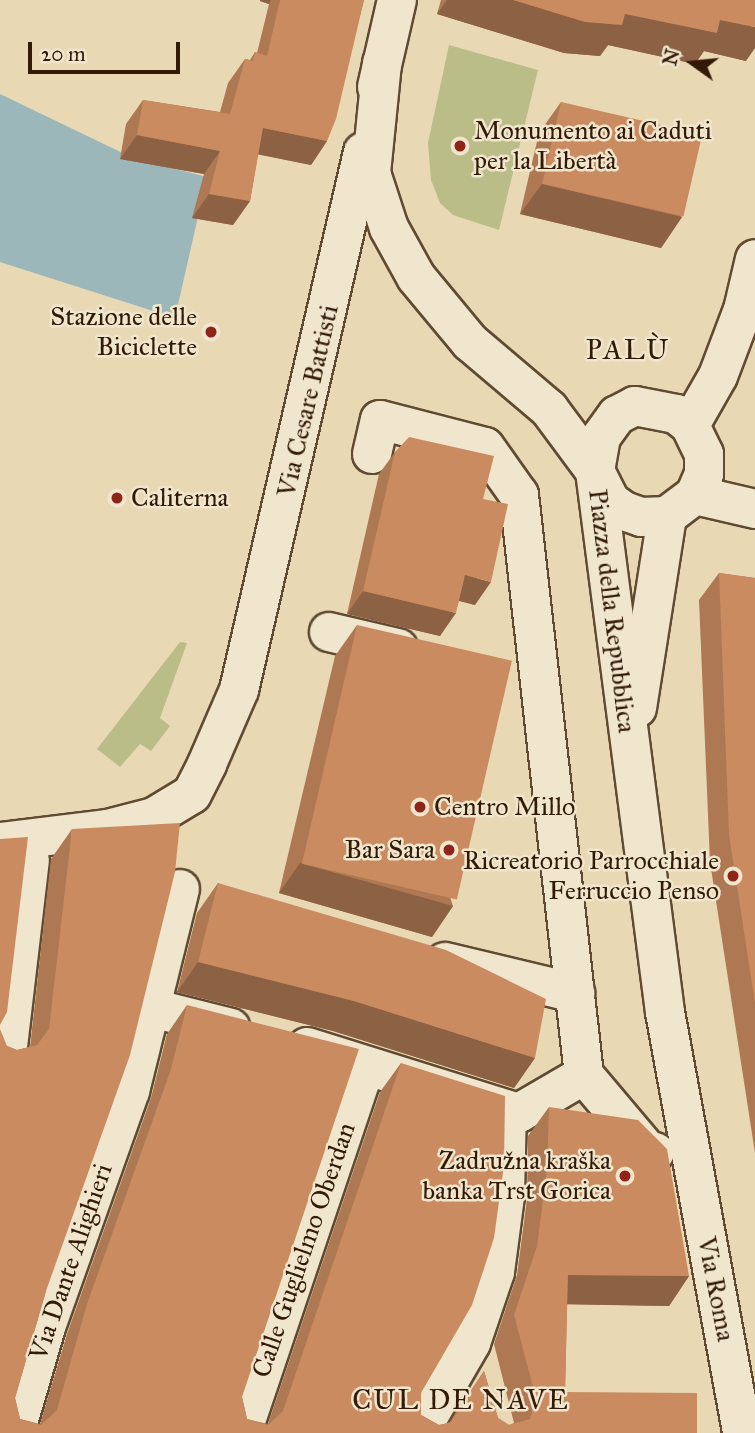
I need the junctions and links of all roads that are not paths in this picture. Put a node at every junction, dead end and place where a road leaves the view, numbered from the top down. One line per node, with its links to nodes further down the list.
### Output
1 (397, 0): 2 (street, Via Cesare Battisti)
2 (382, 63): 6 (street); 14 (street, Via Cesare Battisti)
3 (755, 259): 4 (street)
4 (690, 425): 6 (street); 7 (street)
5 (372, 454): 12 (street)
6 (595, 471): 7 (street); 13 (street, Piazza della Repubblica)
7 (681, 506): 8 (street); 13 (street, Piazza della Repubblica)
8 (755, 509)
9 (329, 632): 10 (street)
10 (435, 656)
11 (501, 672): 12 (street)
12 (540, 682): 17 (street)
13 (630, 752): 23 (street, Piazza della Repubblica)
14 (15, 851): 19 (street)
15 (180, 889): 18 (street, Via Dante Alighieri)
16 (419, 956): 17 (street)
17 (575, 993): 21 (street)
18 (152, 1008): 20 (street); 27 (street, Via Dante Alighieri)
19 (11, 1059)
20 (365, 1068): 22 (street); 28 (street, Calle Guglielmo Oberdan)
21 (584, 1075): 22 (street); 23 (street)
22 (513, 1112): 24 (street)
23 (676, 1149): 26 (street, Via Roma)
24 (471, 1343): 25 (street); 29 (street)
25 (484, 1395)
26 (745, 1410)
27 (15, 1433)
28 (243, 1433)
29 (419, 1433)

